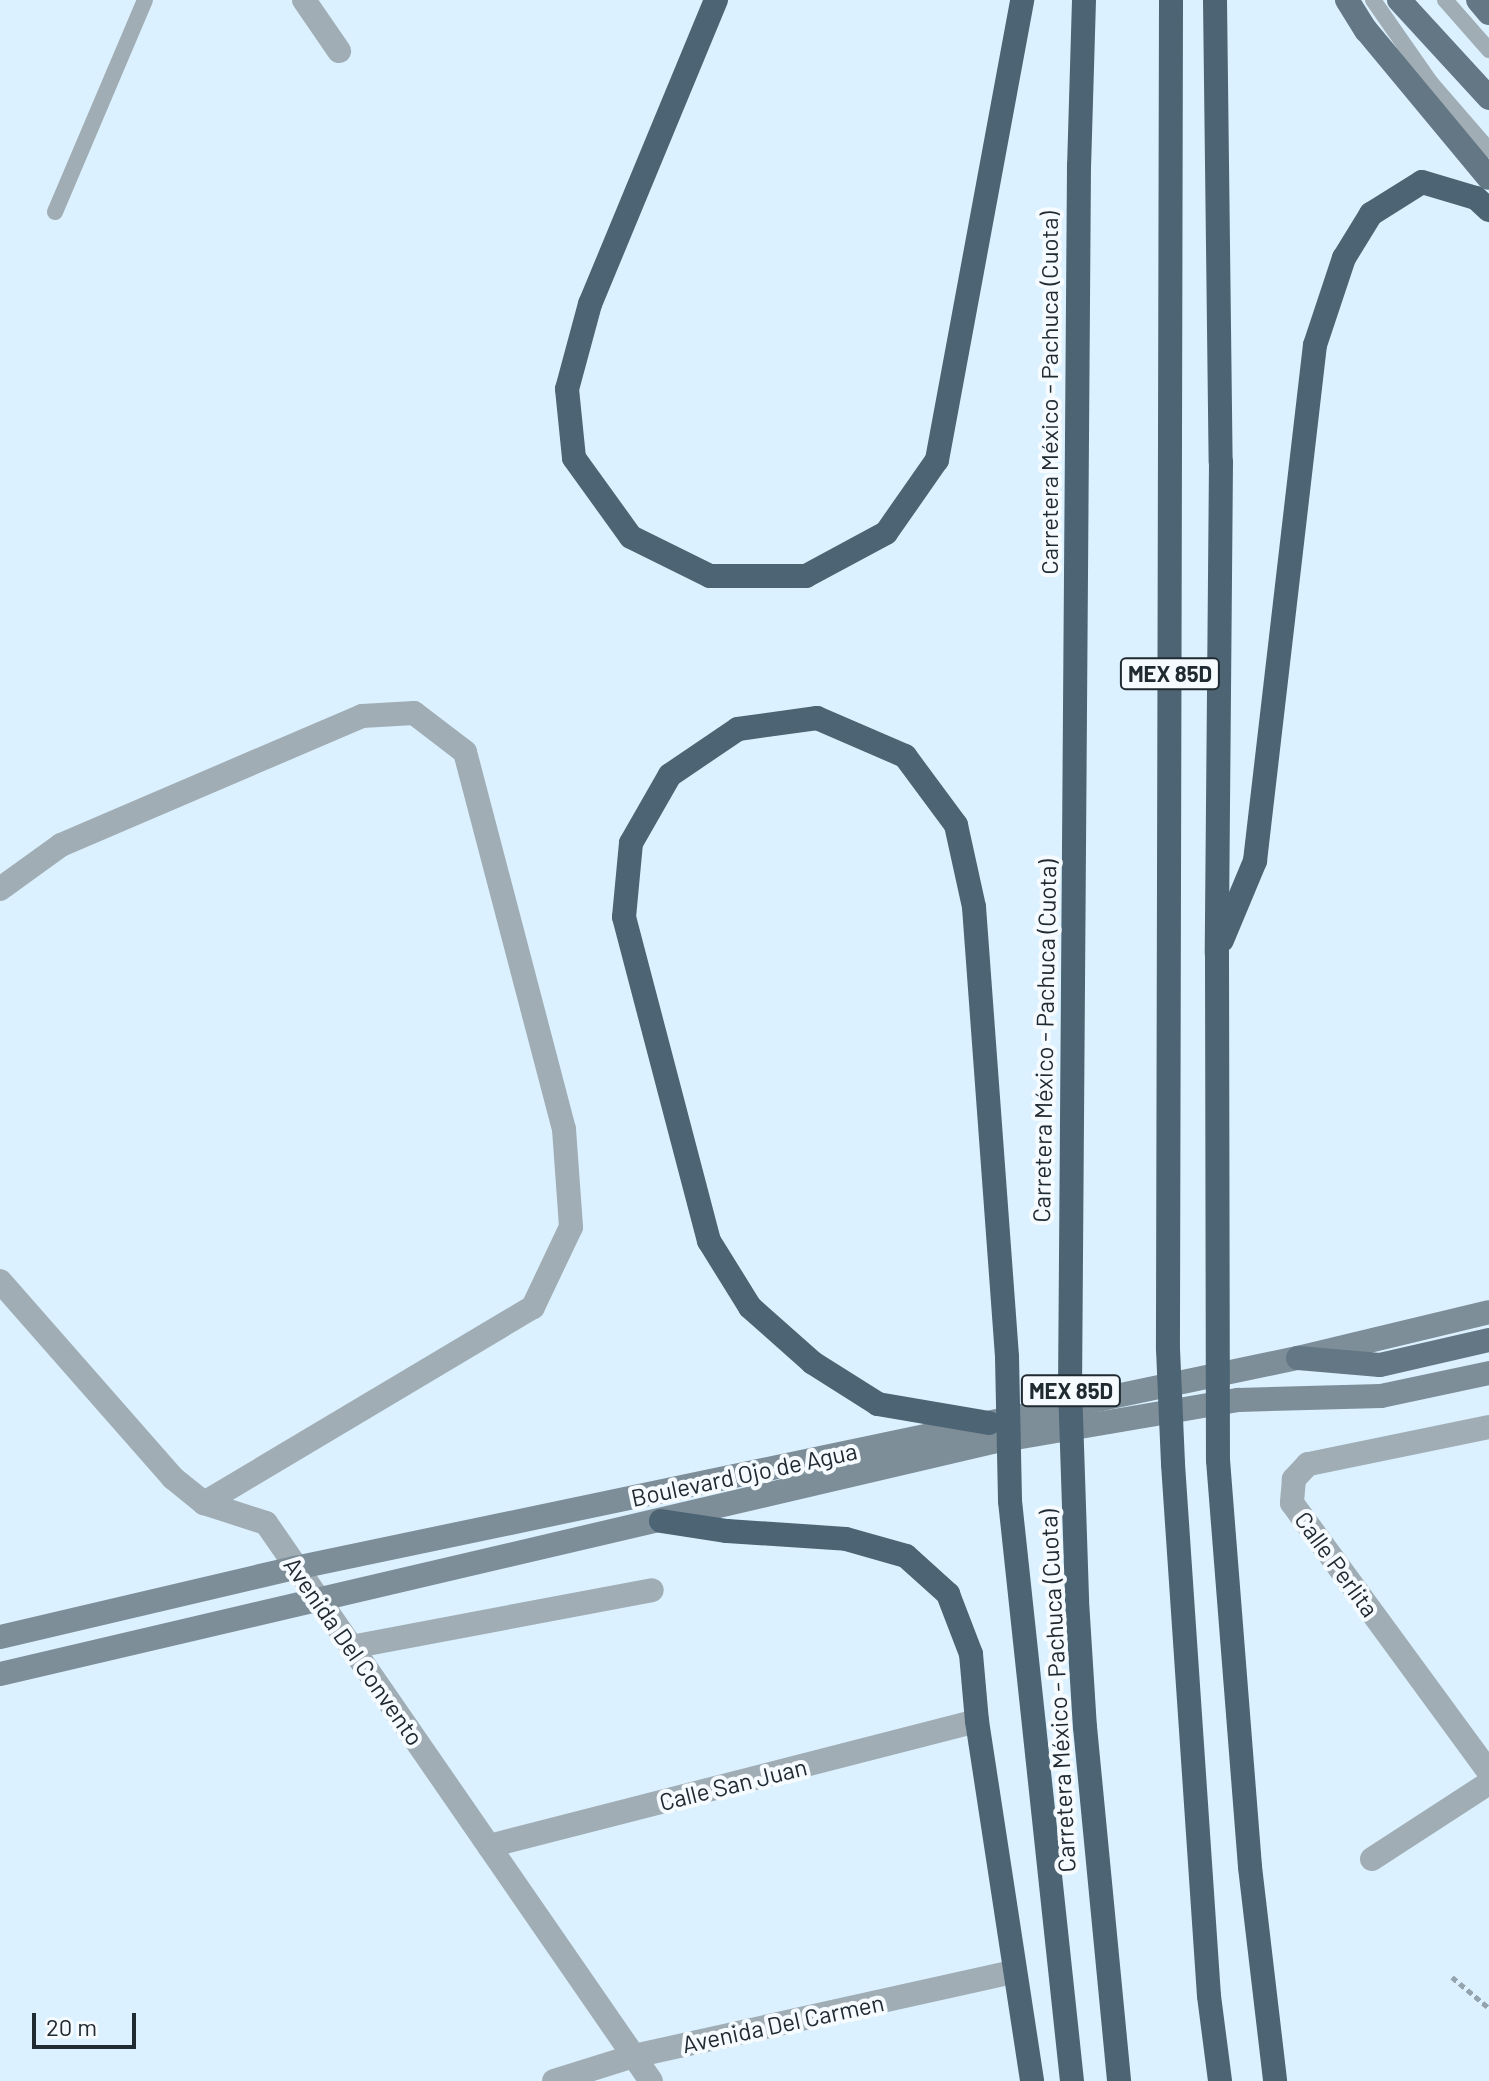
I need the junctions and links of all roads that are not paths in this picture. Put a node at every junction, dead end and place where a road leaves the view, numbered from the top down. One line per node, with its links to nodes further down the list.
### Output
1 (145, 0): 20 (lane)
2 (304, 0): 15 (street)
3 (716, 0): 4 (highway)
4 (1022, 0)
5 (1084, 0): 49 (highway, Carretera México - Pachuca (Cuota) / MEX 85D)
6 (1171, 0): 50 (highway, MEX 85D)
7 (1215, 0): 22 (highway)
8 (1347, 0): 18 (main road)
9 (1373, 0): 17 (lane)
10 (1399, 0): 16 (main road)
11 (1445, 0): 14 (lane)
12 (1478, 0): 13 (main road)
13 (1489, 13)
14 (1489, 50)
15 (339, 51)
16 (1487, 96)
17 (1489, 150)
18 (1489, 178)
19 (1489, 210): 22 (highway)
20 (55, 212)
21 (0, 889): 30 (street)
22 (1217, 953): 51 (highway)
23 (0, 1281): 30 (street, Avenida Del Convento)
24 (1489, 1312): 26 (main road, Boulevard Ojo de Agua)
25 (1489, 1340): 26 (main road)
26 (1298, 1358): 28 (main road, Boulevard Ojo de Agua)
27 (1489, 1373): 31 (main road, Boulevard Ojo de Agua)
28 (989, 1423): 32 (main road, Boulevard Ojo de Agua); 48 (highway)
29 (1489, 1427): 39 (street, Calle Perlita)
30 (204, 1503): 32 (street, Avenida Del Convento)
31 (661, 1521): 34 (main road, Boulevard Ojo de Agua); 38 (highway)
32 (295, 1568): 34 (street, Avenida Del Convento); 35 (main road, Boulevard Ojo de Agua)
33 (652, 1590): 36 (street)
34 (317, 1598): 36 (street, Avenida Del Convento); 37 (main road, Boulevard Ojo de Agua)
35 (0, 1637)
36 (351, 1647): 41 (street, Avenida Del Convento)
37 (0, 1674)
38 (977, 1721): 41 (street, Calle San Juan); 43 (highway)
39 (1489, 1772)
40 (1489, 1783): 42 (street)
41 (489, 1846): 44 (street, Avenida Del Convento)
42 (1372, 1859)
43 (1014, 1972): 44 (street, Avenida Del Carmen); 47 (highway)
44 (634, 2056): 45 (street, Avenida Del Carmen); 46 (street, Avenida Del Convento)
45 (554, 2081)
46 (651, 2081)
47 (1032, 2081)
48 (1072, 2081)
49 (1119, 2081)
50 (1220, 2081)
51 (1275, 2081)

